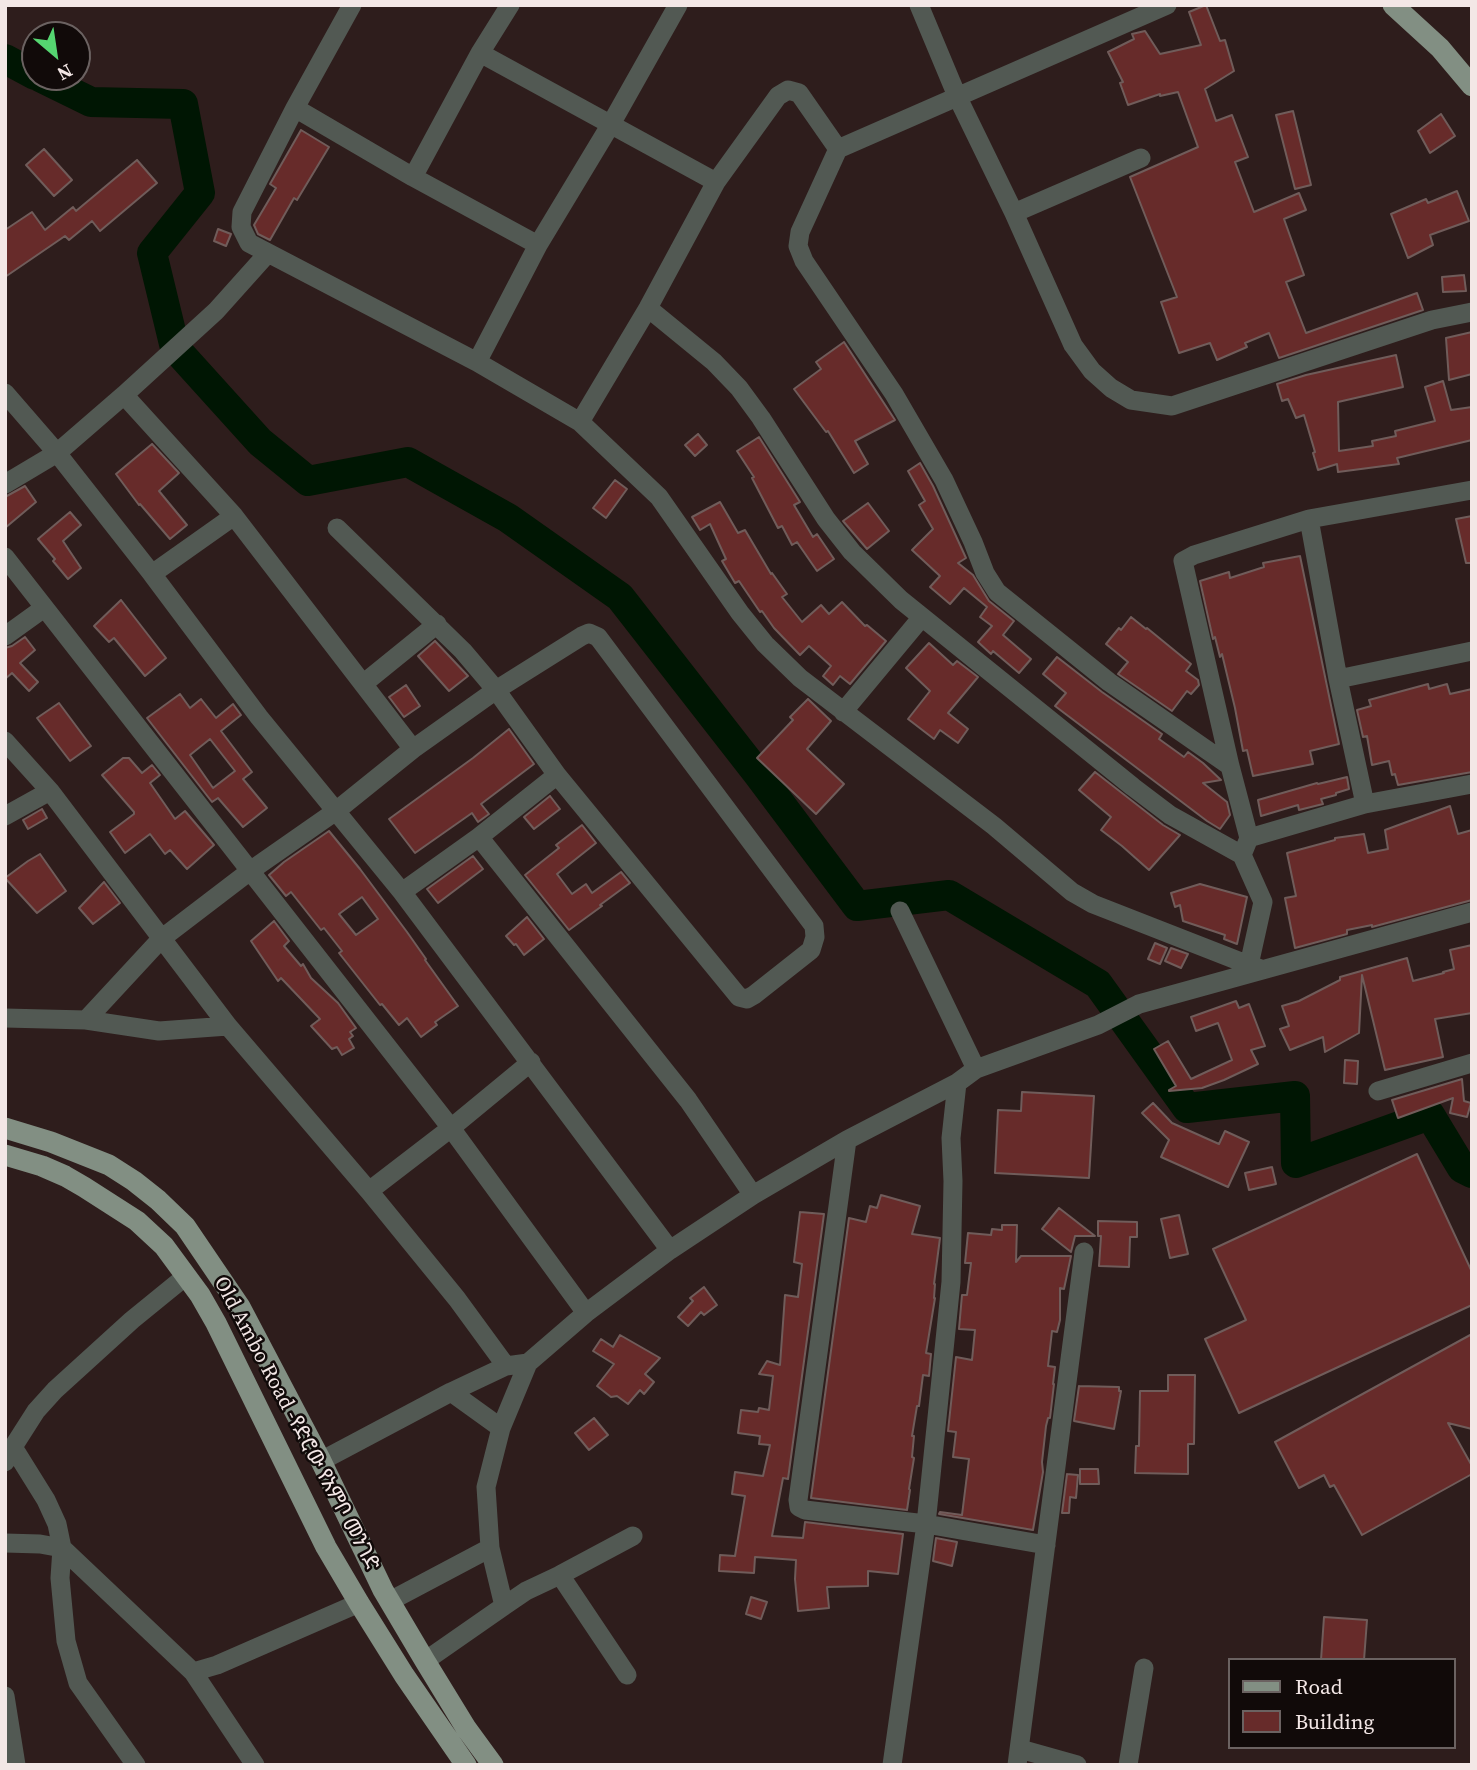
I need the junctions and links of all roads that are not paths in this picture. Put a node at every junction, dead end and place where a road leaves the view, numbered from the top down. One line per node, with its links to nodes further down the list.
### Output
1 (352, 5): 10 (street)
2 (510, 5): 7 (street)
3 (919, 5): 9 (street)
4 (1167, 5): 9 (street)
5 (1393, 5): 8 (main road)
6 (670, 8): 11 (street)
7 (480, 52): 11 (street); 14 (street)
8 (1472, 86)
9 (957, 96): 12 (street); 16 (street)
10 (295, 108): 14 (street); 18 (street)
11 (611, 124): 15 (street); 17 (street)
12 (838, 149): 15 (street); 44 (street)
13 (1141, 158): 16 (street)
14 (412, 177): 17 (street)
15 (716, 182): 19 (street)
16 (1014, 213): 20 (street)
17 (538, 245): 21 (street)
18 (268, 253): 21 (street); 23 (street)
19 (648, 308): 24 (street); 34 (street)
20 (1472, 312)
21 (477, 362): 24 (street)
22 (5, 393): 25 (street)
23 (124, 395): 25 (street); 28 (street)
24 (580, 422): 41 (street)
25 (57, 453): 26 (street); 32 (street)
26 (5, 484)
27 (1472, 490): 29 (street)
28 (234, 516): 32 (street); 39 (street)
29 (1309, 519): 38 (street); 44 (street)
30 (337, 528): 35 (street)
31 (5, 557): 33 (street)
32 (152, 574): 49 (street)
33 (44, 608): 36 (street); 53 (street)
34 (922, 617): 41 (street); 52 (street)
35 (437, 624): 39 (street); 40 (street)
36 (5, 636)
37 (1472, 651): 38 (street)
38 (1338, 679): 48 (street)
39 (363, 684): 43 (street)
40 (496, 690): 43 (street); 45 (street); 45 (street)
41 (843, 712): 58 (street)
42 (5, 741): 47 (street)
43 (413, 749): 49 (street)
44 (1230, 766): 52 (street)
45 (557, 775): 51 (street)
46 (1472, 784): 48 (street)
47 (50, 791): 50 (street); 57 (street)
48 (1365, 804): 52 (street)
49 (336, 811): 53 (street); 54 (street)
50 (5, 816)
51 (479, 837): 54 (street); 72 (street)
52 (1245, 846): 58 (street)
53 (250, 871): 57 (street); 68 (street)
54 (402, 892): 62 (street)
55 (900, 911): 64 (street)
56 (1472, 912): 58 (street)
57 (161, 939): 60 (street); 61 (street)
58 (1255, 967): 64 (street)
59 (5, 1018): 60 (street)
60 (86, 1020): 61 (street)
61 (228, 1026): 71 (street)
62 (531, 1062): 68 (street); 73 (street)
63 (1472, 1063): 66 (street)
64 (976, 1069): 65 (street)
65 (957, 1083): 69 (street); 83 (street)
66 (1378, 1091)
67 (5, 1128): 82 (main road, Old Ambo Road -የድሮው የአምቦ መንገድ)
68 (451, 1128): 71 (street); 76 (street)
69 (847, 1140): 72 (street); 83 (street)
70 (5, 1155): 75 (main road, Old Ambo Road -የድሮው የአምቦ መንገድ)
71 (369, 1191): 78 (street)
72 (753, 1195): 73 (street)
73 (670, 1250): 76 (street)
74 (1084, 1252): 86 (street)
75 (186, 1276): 81 (street); 91 (main road, Old Ambo Road -የድሮው የአምቦ መንገድ)
76 (586, 1313): 77 (street)
77 (528, 1363): 78 (street); 80 (street)
78 (506, 1366): 79 (street)
79 (452, 1392): 80 (street); 82 (street)
80 (501, 1428): 88 (street)
81 (9, 1455): 87 (street)
82 (321, 1461): 90 (main road, Old Ambo Road -የድሮው የአምቦ መንገድ)
83 (926, 1524): 86 (street); 104 (street)
84 (633, 1536): 89 (street)
85 (5, 1543): 87 (street)
86 (1045, 1545): 98 (street)
87 (62, 1548): 95 (street); 100 (street)
88 (490, 1548): 90 (street); 92 (street)
89 (560, 1575): 92 (street); 96 (street)
90 (390, 1601): 93 (main road, Old Ambo Road -የድሮው የአምቦ መንገድ)
91 (359, 1603): 95 (street); 102 (main road, Old Ambo Road -የድሮው የአምቦ መንገድ)
92 (504, 1606): 93 (street)
93 (425, 1661): 103 (main road, Old Ambo Road -የድሮው የአምቦ መንገድ)
94 (1144, 1668): 106 (street)
95 (192, 1672): 101 (street)
96 (627, 1675)
97 (5, 1696): 99 (street)
98 (1018, 1757): 105 (street)
99 (16, 1765)
100 (136, 1765)
101 (255, 1765)
102 (466, 1765)
103 (493, 1765)
104 (892, 1765)
105 (1077, 1765)
106 (1128, 1765)

